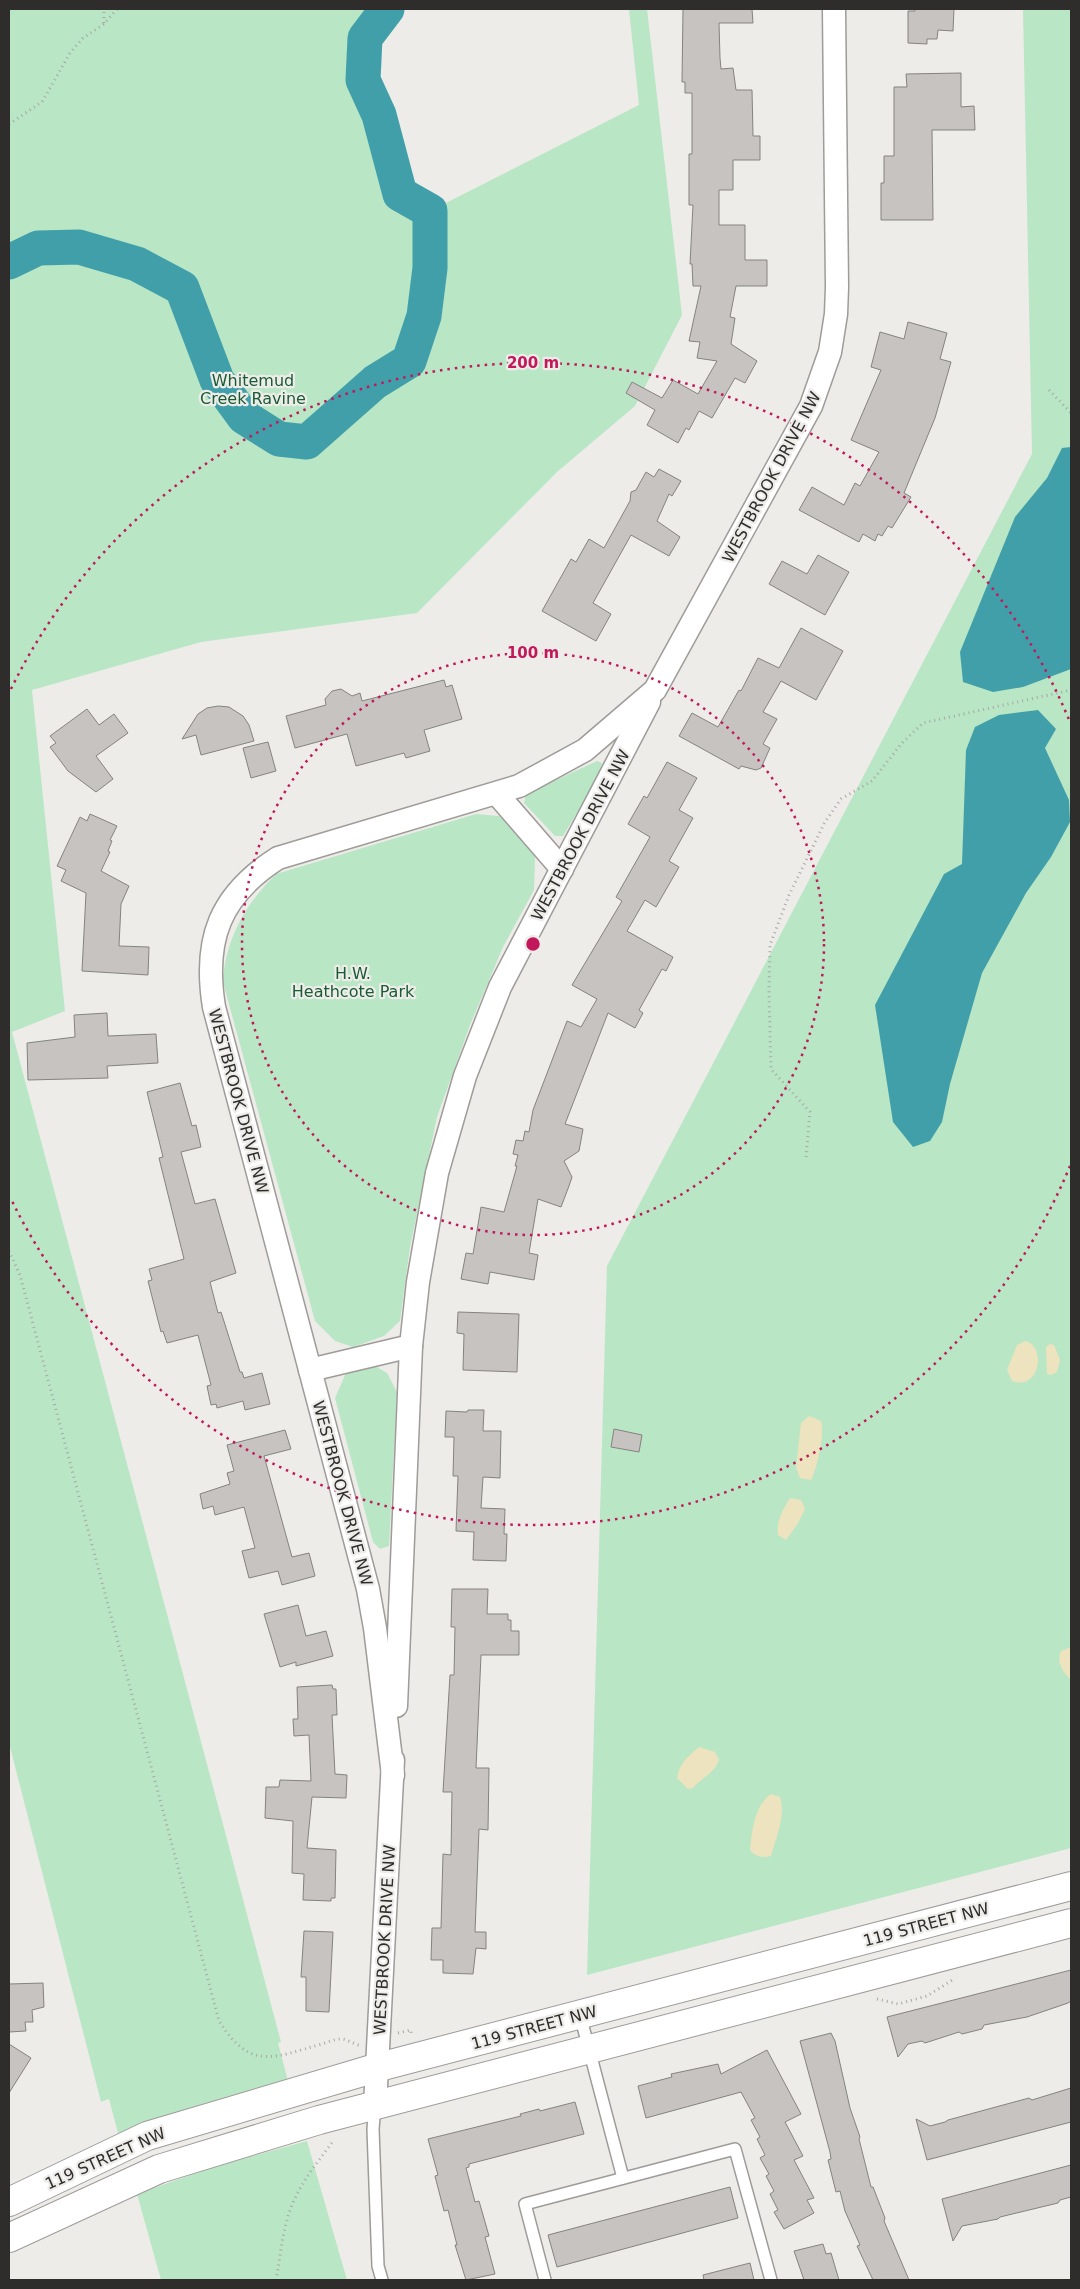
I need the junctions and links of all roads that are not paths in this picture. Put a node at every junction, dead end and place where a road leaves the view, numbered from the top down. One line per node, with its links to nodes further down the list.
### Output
1 (834, 9): 2 (street, WESTBROOK DRIVE NW)
2 (656, 690): 3 (street, WESTBROOK DRIVE NW); 4 (street, WESTBROOK DRIVE NW)
3 (497, 794): 4 (street); 6 (street, WESTBROOK DRIVE NW)
4 (562, 869): 5 (street, WESTBROOK DRIVE NW)
5 (411, 1346): 6 (street); 7 (street, WESTBROOK DRIVE NW)
6 (310, 1370): 7 (street, WESTBROOK DRIVE NW)
7 (393, 1775): 12 (street, WESTBROOK DRIVE NW)
8 (1071, 1886): 10 (main road, 119 STREET NW)
9 (1071, 1923): 11 (main road, 119 STREET NW)
10 (580, 2015): 11 (lane); 12 (main road, 119 STREET NW)
11 (590, 2049): 13 (main road, 119 STREET NW); 14 (lane)
12 (379, 2068): 13 (street, WESTBROOK DRIVE NW); 15 (main road, 119 STREET NW)
13 (375, 2106): 16 (main road, 119 STREET NW); 17 (lane)
14 (623, 2178): 18 (lane); 19 (lane)
15 (9, 2202)
16 (9, 2238)
17 (382, 2280)
18 (545, 2280)
19 (771, 2280)

